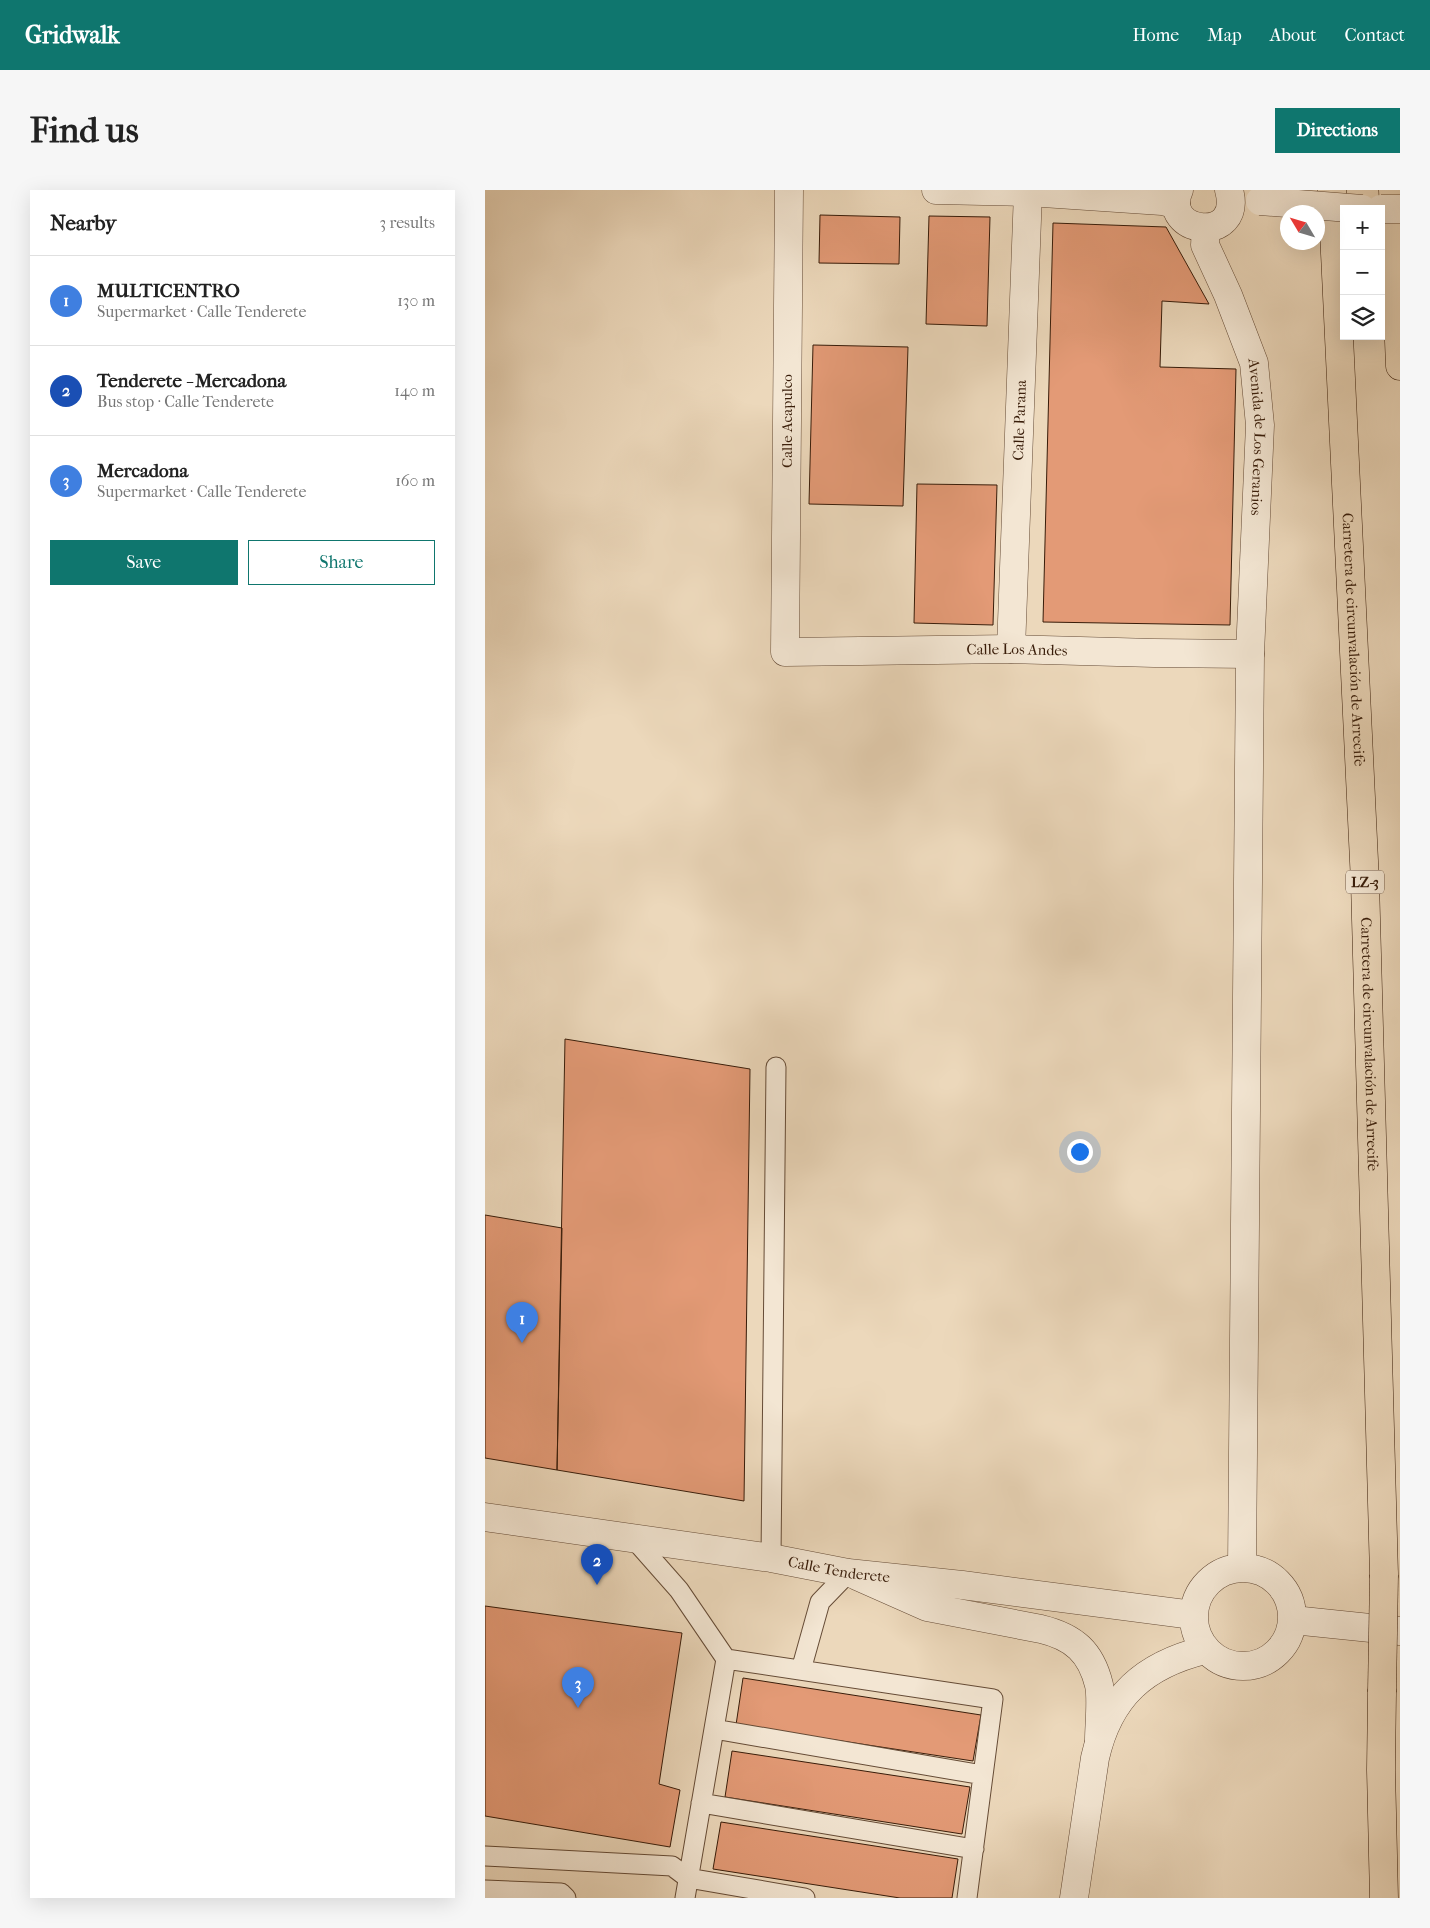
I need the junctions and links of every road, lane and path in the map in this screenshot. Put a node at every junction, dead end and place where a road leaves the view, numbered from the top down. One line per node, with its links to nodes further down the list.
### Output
1 (789, 190): 14 (street, Calle Acapulco)
2 (936, 190): 5 (street)
3 (1332, 190): 30 (highway, Carretera de circunvalación de Arrecife / LZ-3, bridge)
4 (1393, 190): 12 (highway)
5 (1028, 192): 7 (street); 13 (street, Calle Parana)
6 (1230, 194): 8 (street, bridge); 11 (street)
7 (1178, 197): 11 (street)
8 (1340, 207)
9 (1385, 209): 10 (street, bridge)
10 (1400, 210)
11 (1206, 228): 15 (street, Avenida de Los Geranios)
12 (1400, 366)
13 (1011, 649): 14 (street, Calle Los Andes); 15 (street, Calle Los Andes)
14 (785, 652)
15 (1250, 654): 20 (street, Avenida de Los Geranios)
16 (776, 1067): 19 (lane)
17 (485, 1517): 18 (street, Calle Tenderete)
18 (633, 1539): 19 (street, Calle Tenderete); 26 (lane)
19 (771, 1558): 21 (street, Calle Tenderete)
20 (1242, 1566): 22 (street); 23 (street)
21 (848, 1573): 22 (street, Calle Tenderete); 27 (lane); 29 (street)
22 (1193, 1615): 25 (street)
23 (1293, 1620): 24 (street); 25 (street)
24 (1400, 1631)
25 (1205, 1650): 29 (street)
26 (726, 1659): 27 (lane); 28 (lane)
27 (801, 1670): 31 (lane)
28 (714, 1729): 31 (lane); 32 (lane)
29 (1099, 1740): 41 (street)
30 (1381, 1770): 42 (highway, LZ-3); 43 (highway, Carretera de circunvalación de Arrecife / LZ-3)
31 (983, 1775): 33 (lane)
32 (701, 1803): 33 (lane); 35 (lane)
33 (974, 1849): 40 (lane)
34 (485, 1856): 35 (lane)
35 (688, 1878): 38 (lane); 39 (lane)
36 (485, 1890): 37 (lane)
37 (566, 1898)
38 (685, 1898)
39 (805, 1898)
40 (967, 1898)
41 (1074, 1898)
42 (1368, 1898)
43 (1384, 1898)

